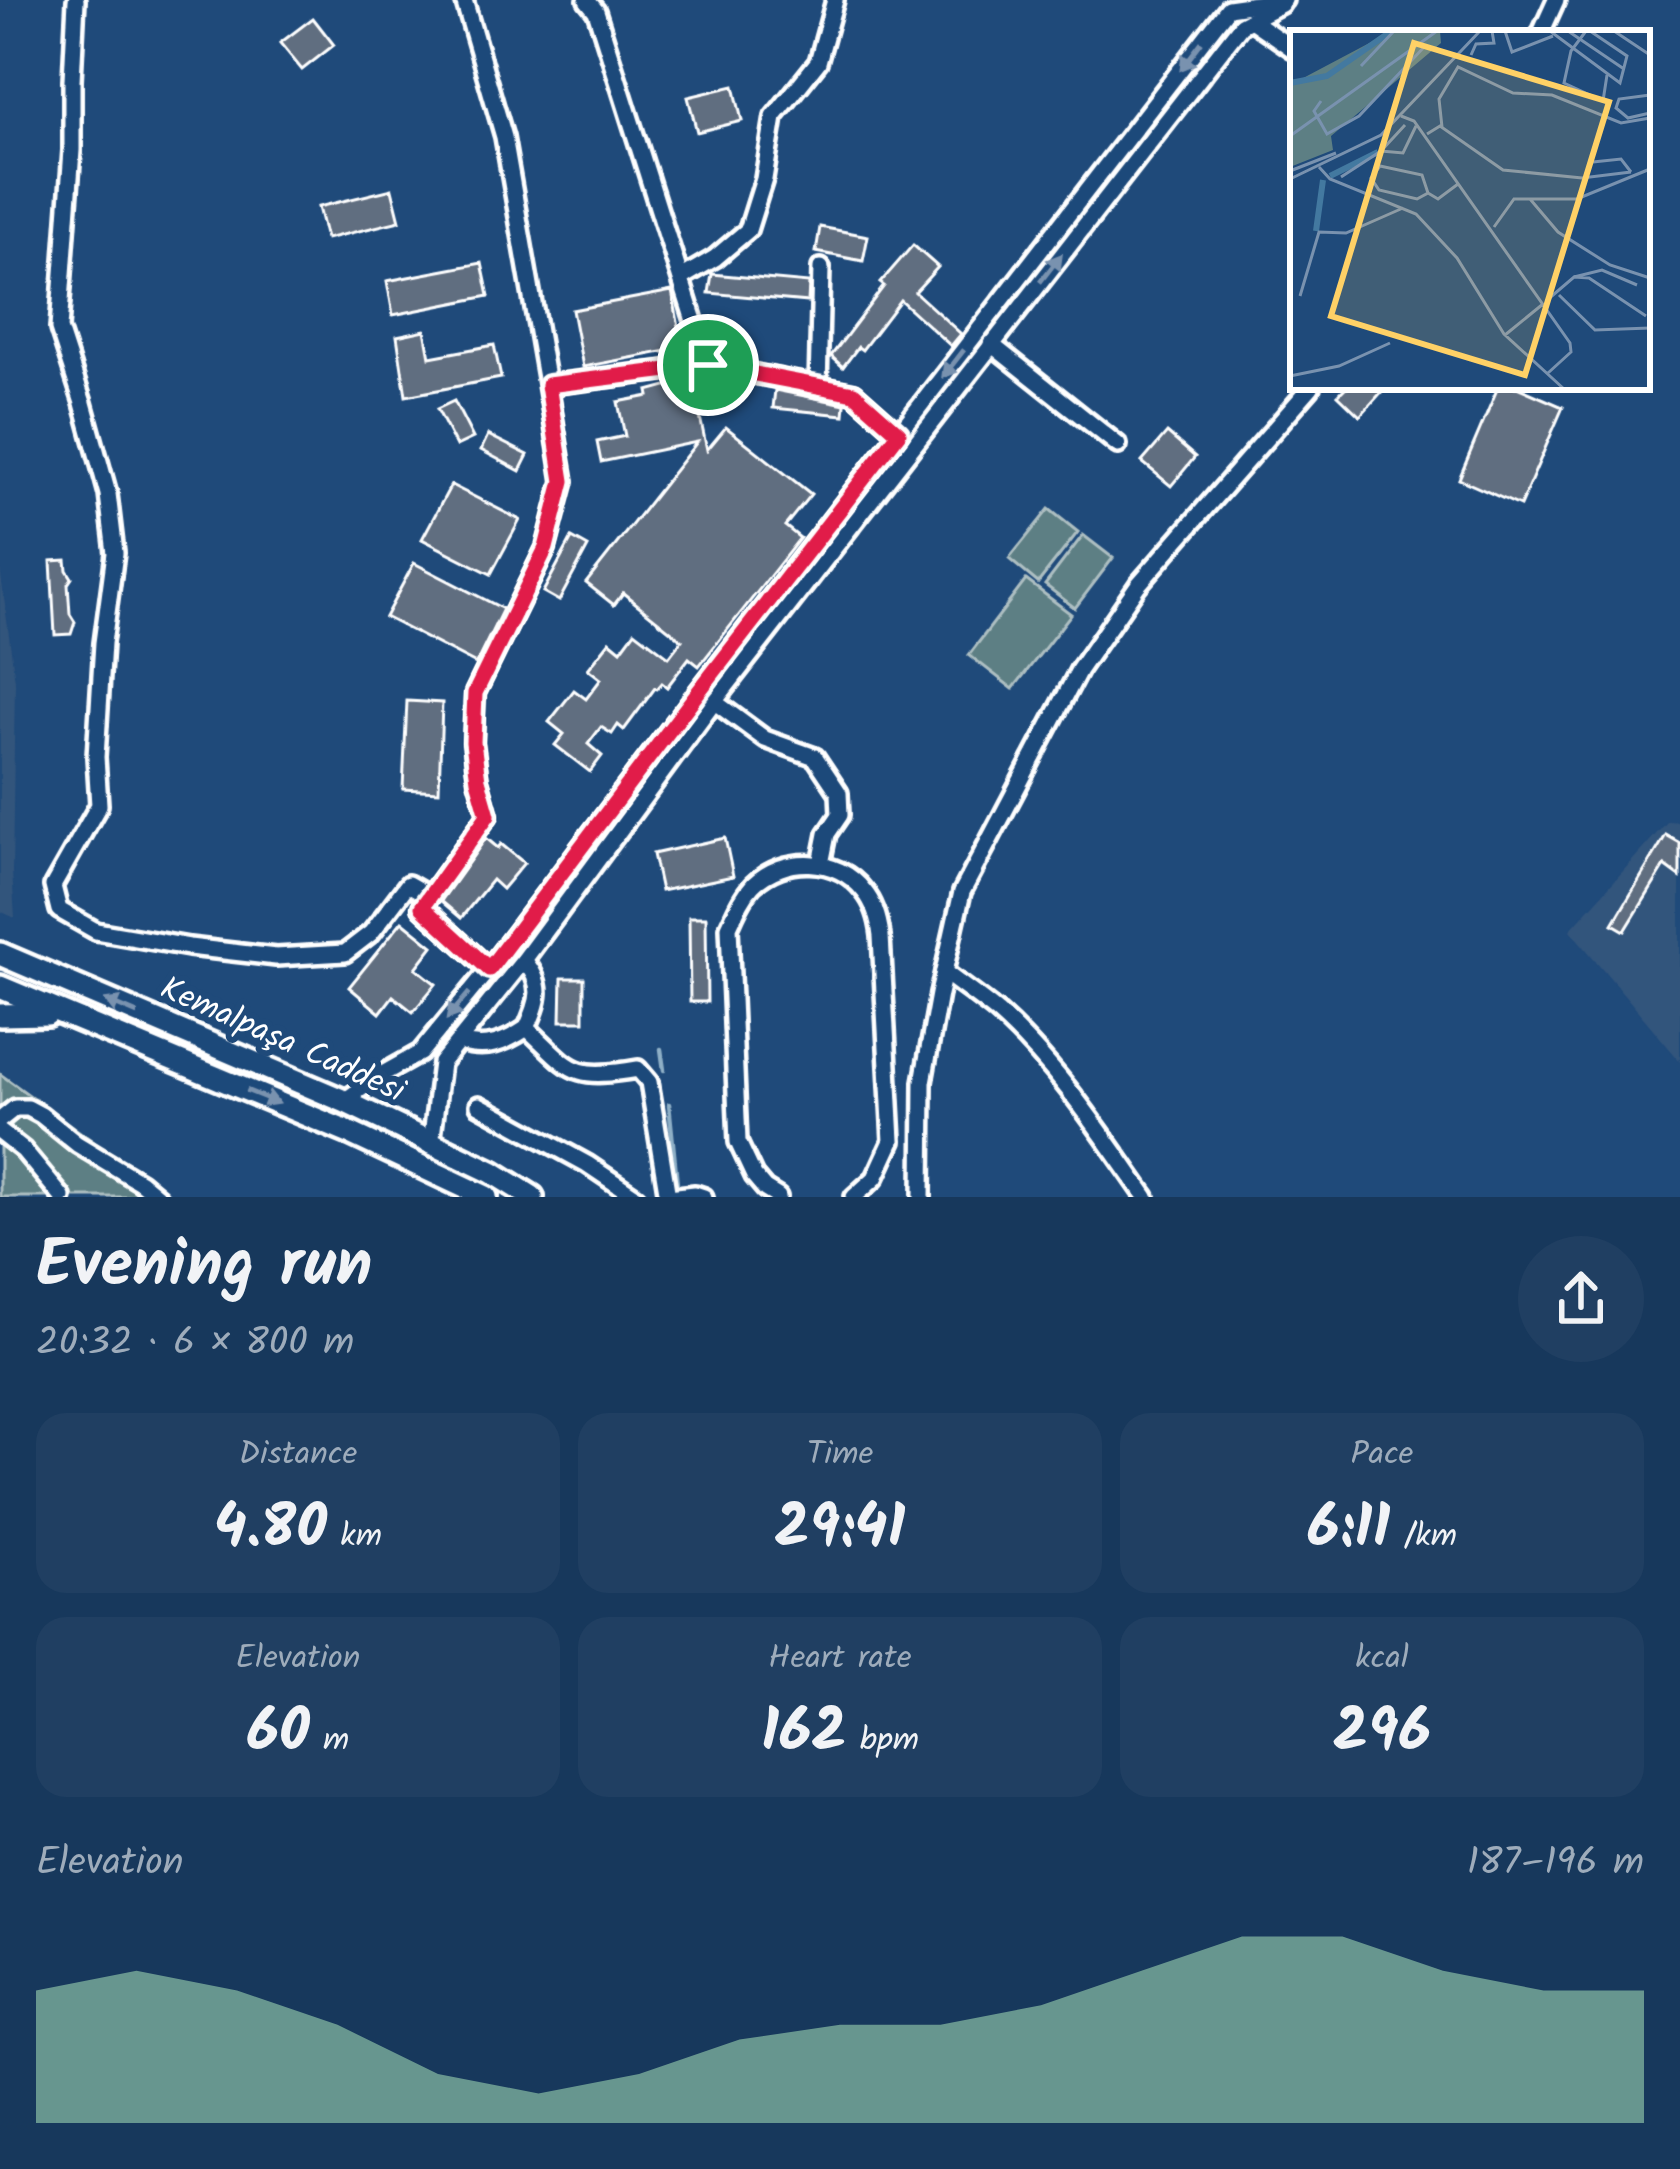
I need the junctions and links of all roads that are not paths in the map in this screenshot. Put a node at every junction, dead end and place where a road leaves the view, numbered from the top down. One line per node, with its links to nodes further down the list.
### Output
1 (76, 0): 23 (street)
2 (464, 0): 15 (street)
3 (587, 0): 12 (street)
4 (835, 0): 12 (street)
5 (1287, 0): 7 (street); 8 (street)
6 (1556, 0): 9 (street)
7 (1224, 4): 18 (street, one-way to 18)
8 (1251, 20): 10 (street); 13 (street, one-way to 8)
9 (1542, 30)
10 (1290, 47)
11 (821, 268): 16 (street)
12 (681, 278): 14 (street)
13 (991, 344): 19 (street); 21 (street)
14 (708, 365): 15 (street); 16 (street)
15 (548, 385): 23 (street)
16 (818, 387): 18 (street)
17 (1308, 390): 27 (street)
18 (899, 433): 20 (street)
19 (1118, 445)
20 (699, 691): 21 (street); 26 (street)
21 (714, 701): 22 (street); 25 (street)
22 (820, 864): 45 (street); 46 (street)
23 (428, 896): 26 (street)
24 (0, 954): 33 (main road, Kemalpaşa Caddesi, one-way to 24)
25 (524, 960): 31 (street); 32 (street)
26 (489, 969): 33 (street, one-way to 33)
27 (944, 972): 47 (street); 48 (street)
28 (0, 987): 29 (main road, Kemalpaşa Caddesi)
29 (59, 1014): 30 (main road); 40 (main road, Kemalpaşa Caddesi, one-way to 40)
30 (0, 1016)
31 (527, 1028): 32 (street); 43 (street)
32 (460, 1042): 37 (street)
33 (344, 1101): 37 (main road, Kemalpaşa Caddesi)
34 (479, 1106): 42 (street)
35 (0, 1120): 39 (street)
36 (0, 1132): 38 (street)
37 (431, 1144): 41 (main road, Kemalpaşa Caddesi)
38 (62, 1197)
39 (158, 1197)
40 (486, 1197)
41 (532, 1197)
42 (636, 1197)
43 (669, 1197): 44 (street)
44 (704, 1197)
45 (778, 1197)
46 (854, 1197)
47 (922, 1197)
48 (1146, 1197)

